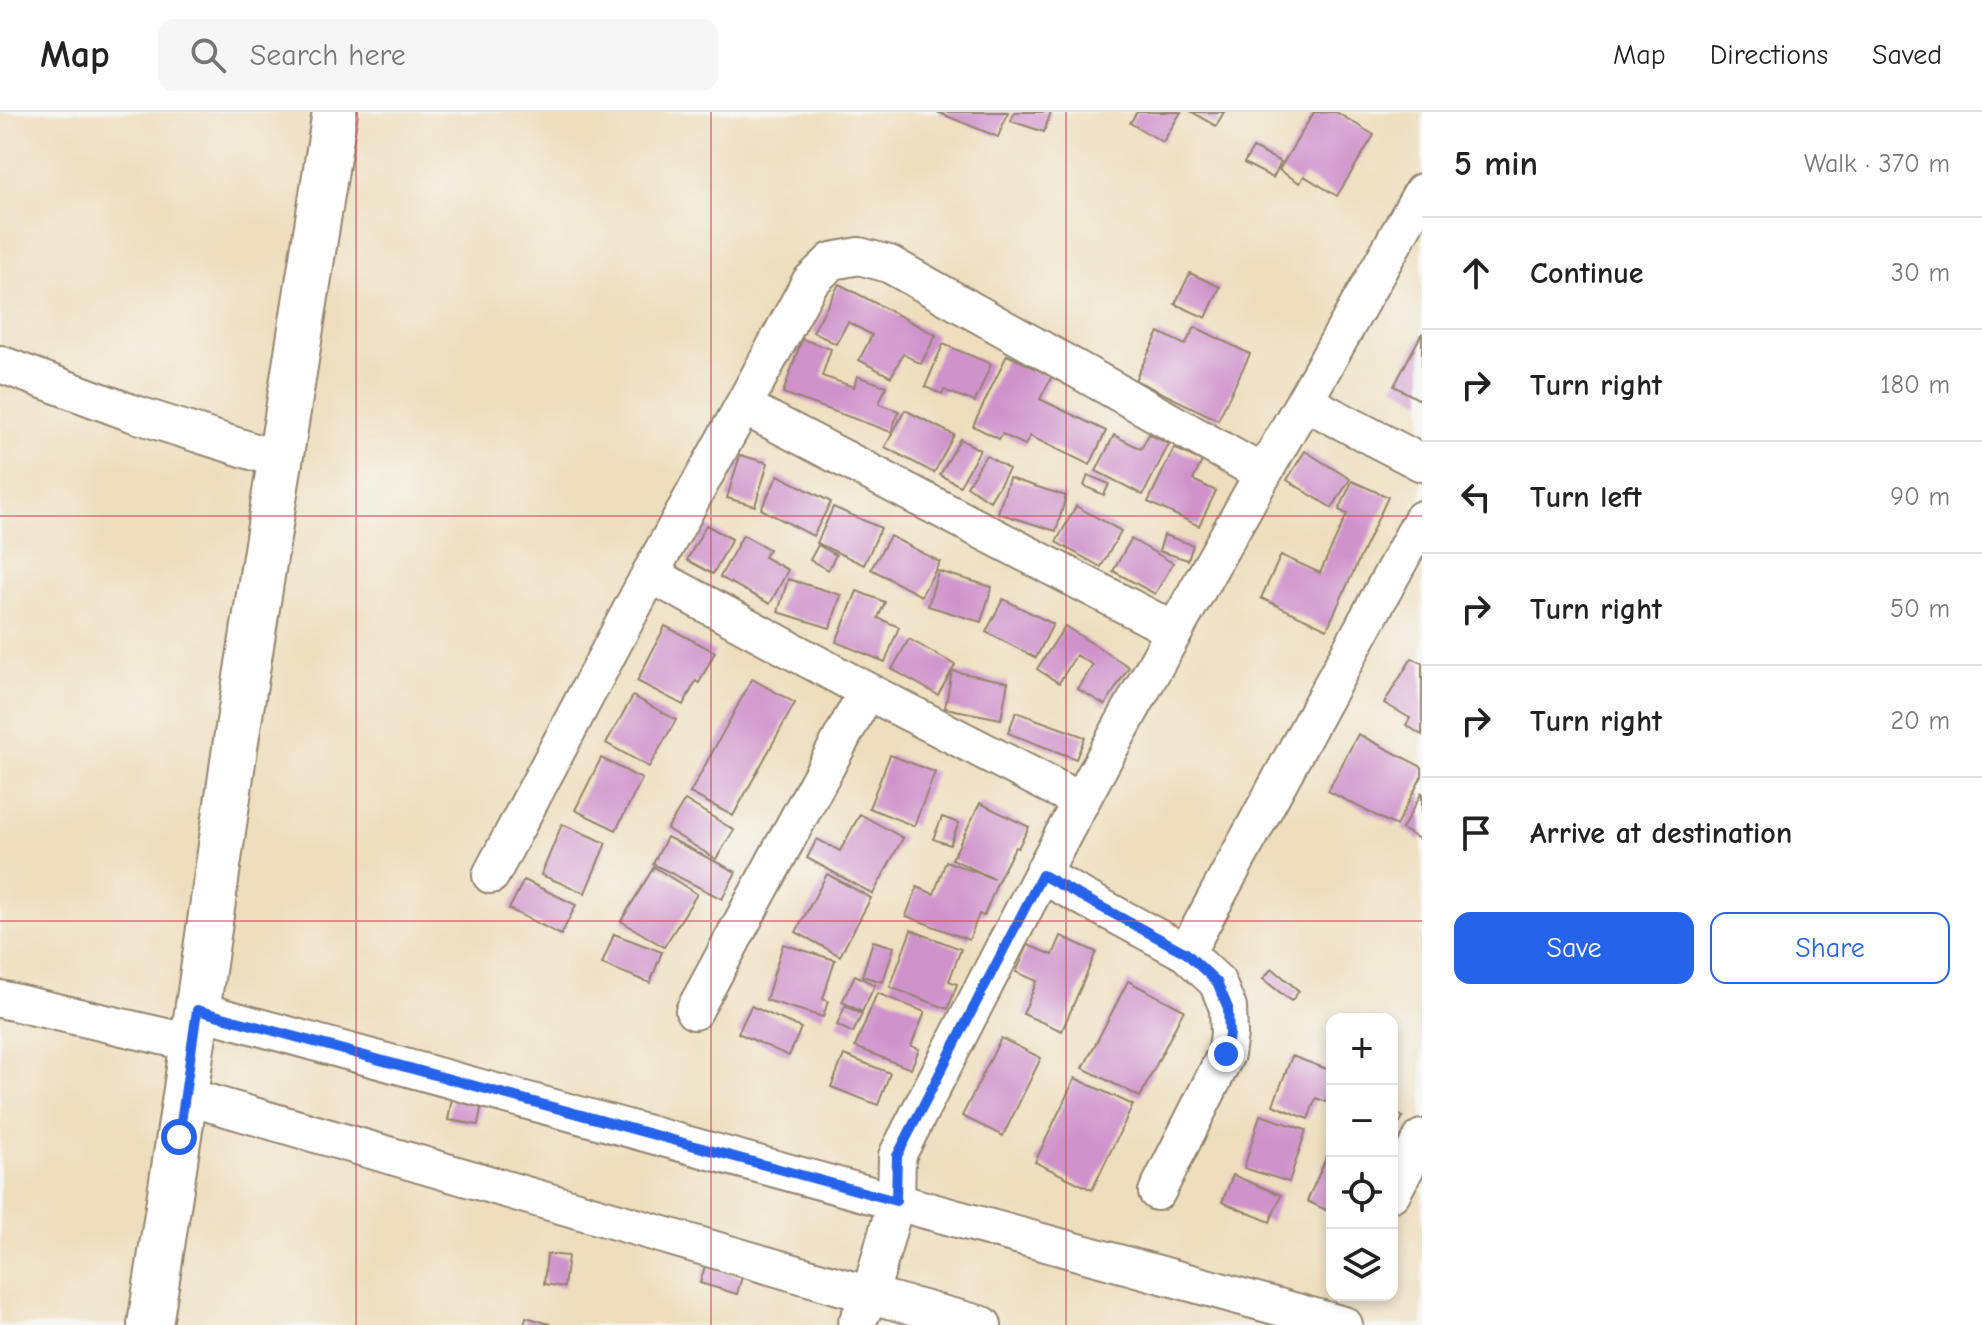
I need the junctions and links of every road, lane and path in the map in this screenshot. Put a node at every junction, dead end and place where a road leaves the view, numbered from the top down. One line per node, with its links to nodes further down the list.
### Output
1 (335, 112): 6 (main road)
2 (1422, 192): 4 (street)
3 (0, 364): 6 (street)
4 (1305, 402): 7 (street); 8 (street)
5 (743, 406): 8 (street); 10 (street); 11 (street)
6 (280, 460): 19 (main road)
7 (1422, 463)
8 (1262, 473): 11 (street)
9 (1422, 519): 16 (street)
10 (650, 574): 12 (street); 14 (street)
11 (1175, 631): 13 (street)
12 (867, 691): 13 (street); 18 (street)
13 (1081, 801): 15 (street)
14 (491, 875)
15 (1042, 875): 16 (street); 24 (street)
16 (1186, 953): 23 (street)
17 (0, 999): 19 (street)
18 (694, 1011)
19 (194, 1027): 20 (main road); 24 (street)
20 (185, 1096): 25 (street); 27 (main road)
21 (1422, 1138): 22 (street)
22 (1398, 1182)
23 (1157, 1192)
24 (896, 1201): 25 (street); 26 (street)
25 (863, 1310): 28 (street)
26 (1335, 1313)
27 (150, 1325)
28 (983, 1325)

